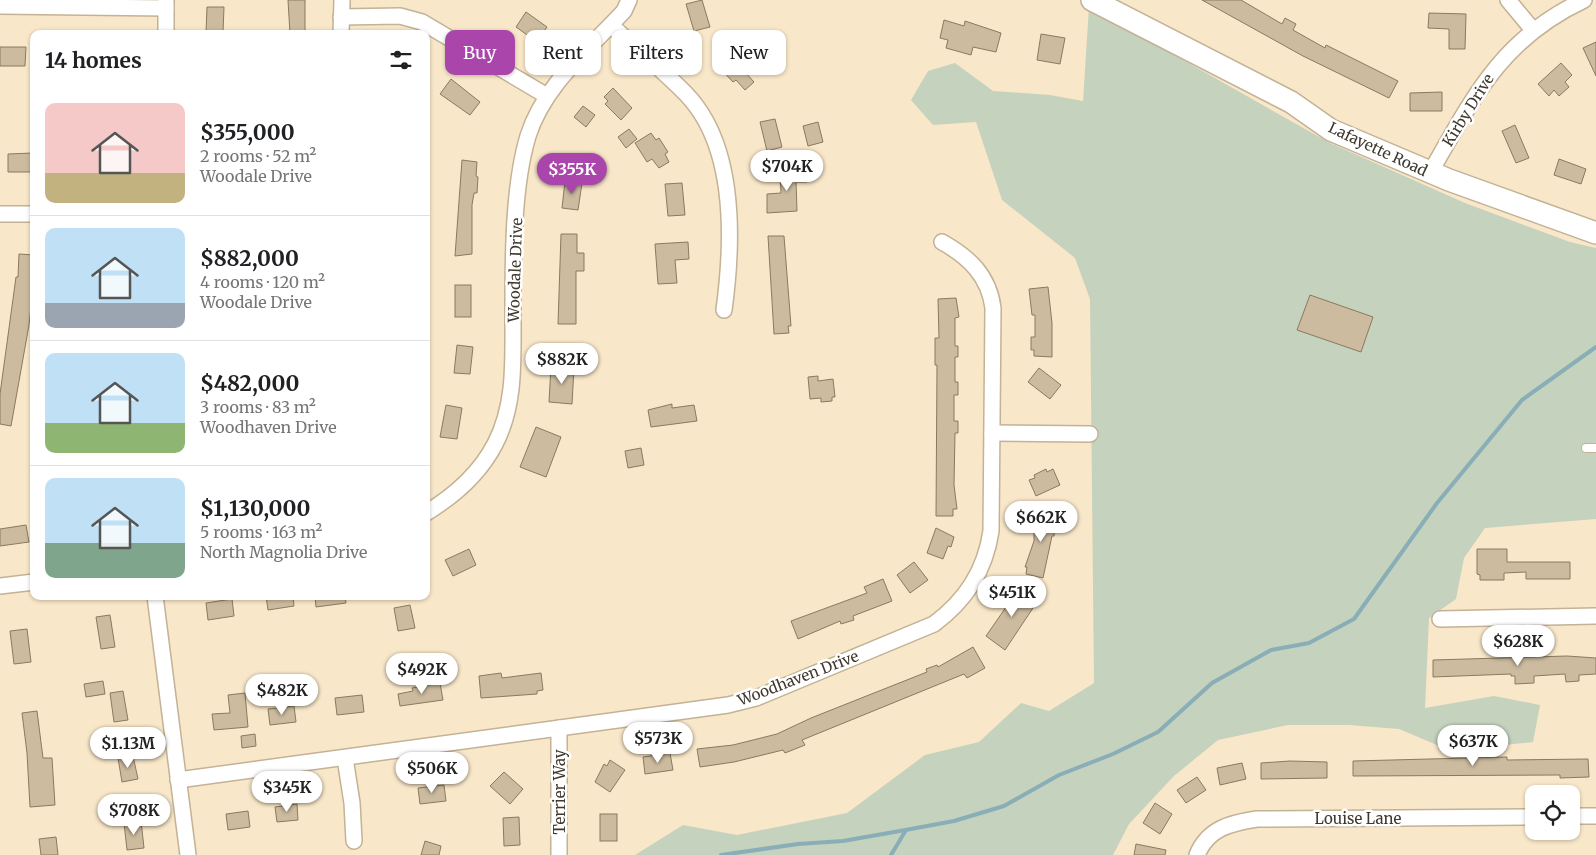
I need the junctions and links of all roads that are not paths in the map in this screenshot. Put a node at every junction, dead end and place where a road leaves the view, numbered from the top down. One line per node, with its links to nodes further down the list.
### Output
1 (342, 0): 8 (street)
2 (629, 0): 9 (street, Woodale Drive)
3 (1092, 0): 14 (main road, Lafayette Road)
4 (1508, 0): 12 (street)
5 (1584, 0): 12 (street, Kirby Drive)
6 (166, 4): 7 (street); 10 (street)
7 (0, 6)
8 (341, 17): 11 (street); 13 (street)
9 (611, 25): 13 (street, Woodale Drive); 19 (street)
10 (166, 30)
11 (341, 30)
12 (1533, 30): 14 (street, Kirby Drive)
13 (547, 96): 24 (street, Woodale Drive)
14 (1430, 173): 17 (main road, Lafayette Road)
15 (0, 214): 16 (street)
16 (30, 214)
17 (1596, 233)
18 (942, 242): 20 (street, Woodhaven Drive)
19 (724, 310)
20 (992, 433): 21 (street); 30 (street, Woodhaven Drive)
21 (1090, 434)
22 (1586, 448): 23 (lane)
23 (1596, 448)
24 (430, 510)
25 (30, 582): 26 (street)
26 (0, 586)
27 (156, 600): 32 (street)
28 (1596, 616): 29 (street)
29 (1440, 619)
30 (559, 728): 31 (street, Woodhaven Drive); 38 (street, Terrier Way)
31 (345, 758): 32 (street, Woodhaven Drive); 36 (street)
32 (178, 780): 37 (street)
33 (1525, 816): 39 (street, Louise Lane)
34 (1580, 816): 35 (street)
35 (1596, 816)
36 (354, 841)
37 (188, 855)
38 (558, 855)
39 (1197, 855)

